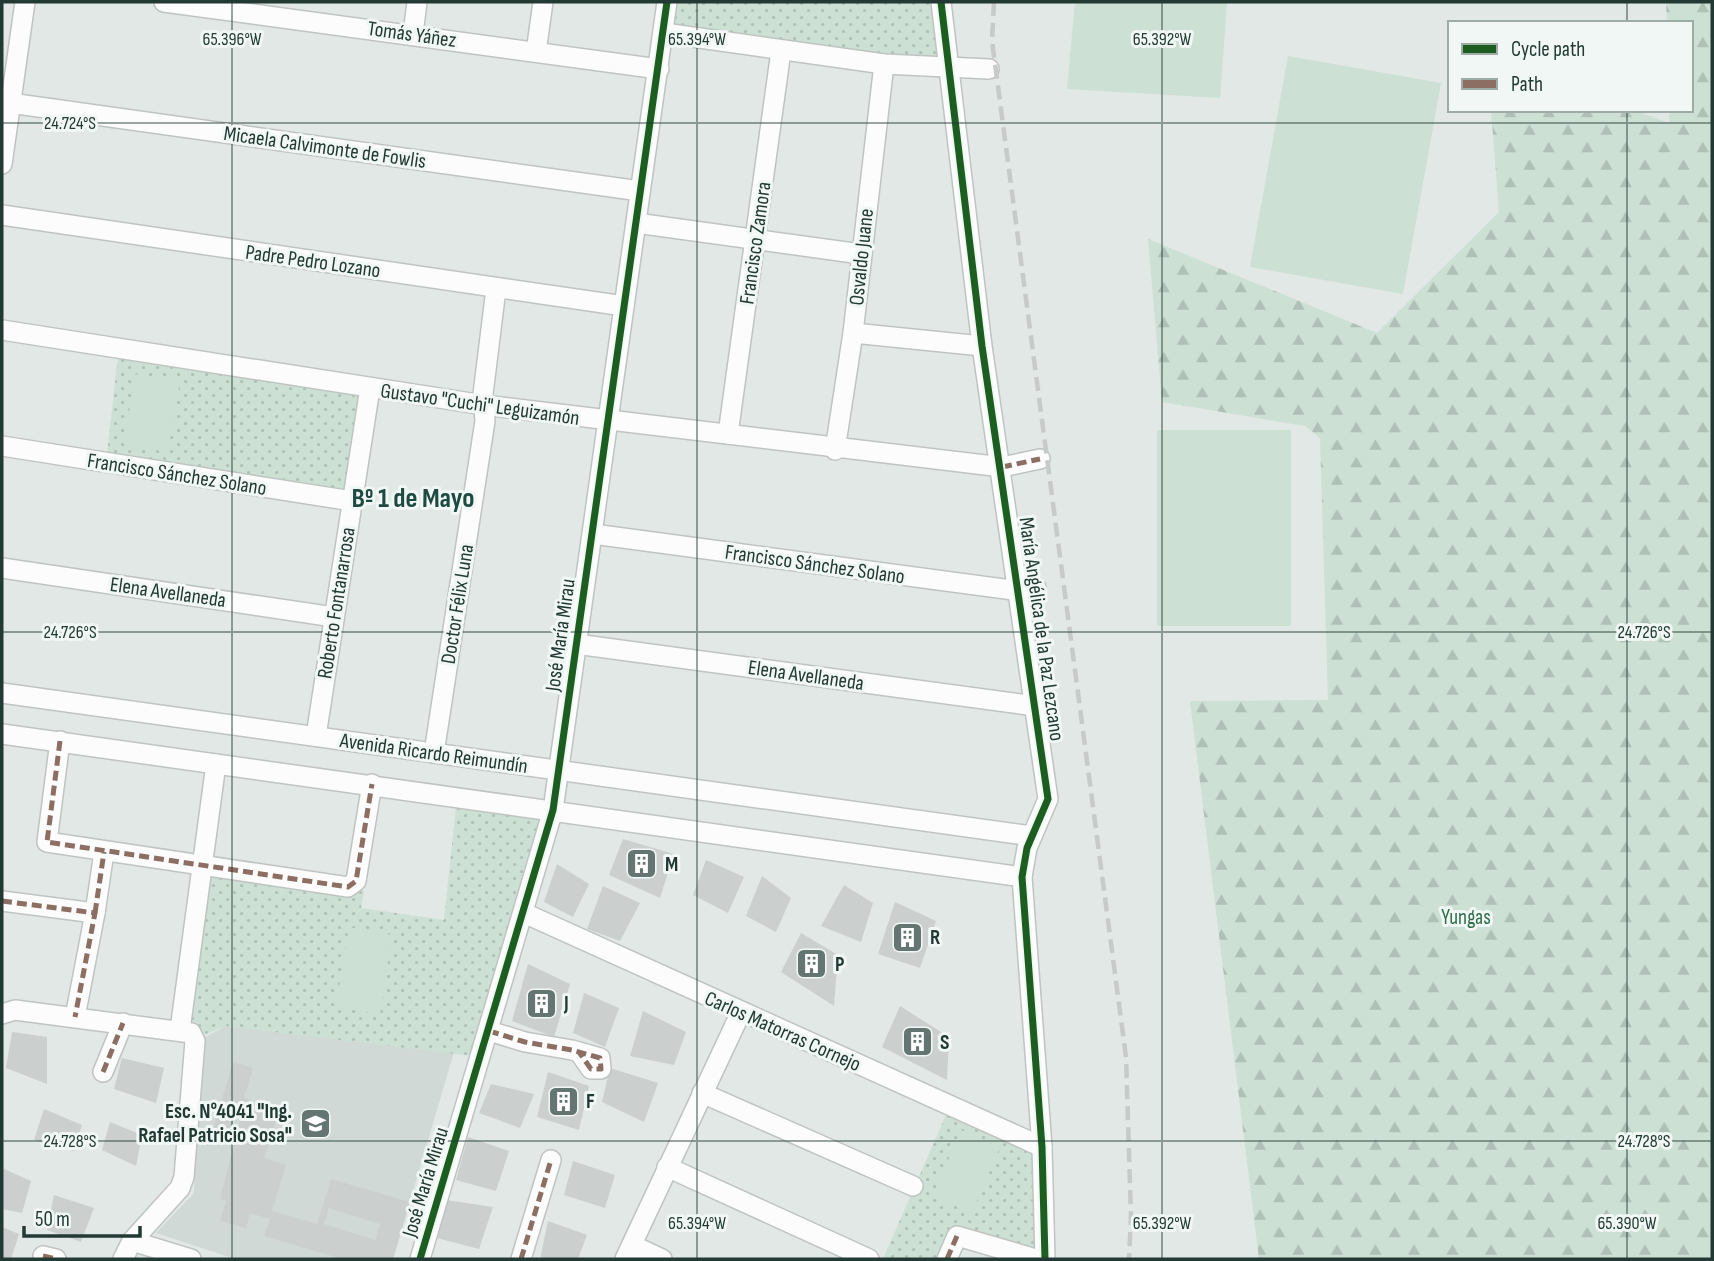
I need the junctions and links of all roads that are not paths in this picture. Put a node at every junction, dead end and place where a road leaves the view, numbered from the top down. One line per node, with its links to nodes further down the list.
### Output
1 (25, 2): 15 (street)
2 (164, 2): 8 (street, Tomás Yáñez)
3 (417, 2): 8 (street)
4 (543, 2): 10 (street)
5 (667, 2): 7 (street, José María Mirau)
6 (941, 2): 13 (street, María Angélica de la Paz Lezcano)
7 (664, 33): 9 (street); 12 (street, José María Mirau)
8 (413, 34): 10 (street, Tomás Yáñez)
9 (781, 51): 11 (street); 20 (street, Francisco Zamora)
10 (536, 52): 12 (street, Tomás Yáñez)
11 (884, 64): 13 (street); 21 (street, Osvaldo Juane)
12 (659, 69): 17 (street, José María Mirau)
13 (947, 69): 14 (street); 26 (street, María Angélica de la Paz Lezcano)
14 (989, 69)
15 (8, 92): 16 (street); 17 (street, Micaela Calvimonte de Fowlis)
16 (2, 164)
17 (640, 191): 19 (street, José María Mirau)
18 (2, 215): 22 (street, Padre Pedro Lozano)
19 (636, 223): 20 (street); 23 (street, José María Mirau)
20 (755, 240): 21 (street); 30 (street, Francisco Zamora)
21 (861, 254): 25 (street, Osvaldo Juane)
22 (496, 289): 23 (street, Padre Pedro Lozano); 28 (street, Doctor Félix Luna)
23 (624, 306): 29 (street, José María Mirau)
24 (2, 330): 27 (street, Gustavo "Cuchi" Leguizamón)
25 (853, 333): 26 (street); 32 (street, Osvaldo Juane)
26 (982, 346): 34 (street, María Angélica de la Paz Lezcano)
27 (370, 388): 28 (street, Gustavo "Cuchi" Leguizamón); 35 (street, Roberto Fontanarrosa)
28 (484, 405): 29 (street, Gustavo "Cuchi" Leguizamón); 46 (street, Doctor Félix Luna)
29 (608, 422): 30 (street, Gustavo "Cuchi" Leguizamón); 36 (street, José María Mirau)
30 (728, 434): 32 (street, Gustavo "Cuchi" Leguizamón)
31 (2, 446): 35 (street, Francisco Sánchez Solano)
32 (835, 450): 34 (street, Gustavo "Cuchi" Leguizamón)
33 (1040, 460): 34 (street, Gustavo "Cuchi" Leguizamón)
34 (1002, 467): 38 (street, María Angélica de la Paz Lezcano)
35 (352, 501): 39 (street, Roberto Fontanarrosa)
36 (593, 534): 38 (street, Francisco Sánchez Solano); 40 (street, José María Mirau)
37 (2, 568): 39 (street, Elena Avellaneda)
38 (1028, 590): 42 (street, María Angélica de la Paz Lezcano)
39 (334, 617): 44 (street, Roberto Fontanarrosa)
40 (576, 644): 42 (street, Elena Avellaneda); 48 (street, José María Mirau)
41 (2, 693): 44 (street, Avenida Ricardo Reimundín)
42 (1035, 706): 51 (street, María Angélica de la Paz Lezcano)
43 (2, 734): 45 (street, Avenida Ricardo Reimundín)
44 (316, 736): 46 (street, Avenida Ricardo Reimundín)
45 (60, 741): 47 (street, Avenida Ricardo Reimundín); 52 (street)
46 (434, 753): 48 (street, Avenida Ricardo Reimundín)
47 (216, 764): 49 (street, Avenida Ricardo Reimundín); 53 (street)
48 (559, 771): 50 (street, José María Mirau); 51 (street, Avenida Ricardo Reimundín)
49 (372, 784): 50 (street, Avenida Ricardo Reimundín); 53 (street)
50 (553, 810): 54 (street, Avenida Ricardo Reimundín); 57 (street, José María Mirau)
51 (1032, 836): 54 (street, María Angélica de la Paz Lezcano)
52 (104, 852): 53 (street); 56 (street)
53 (204, 865): 63 (street)
54 (1022, 877): 67 (street, María Angélica de la Paz Lezcano)
55 (2, 901): 56 (street)
56 (95, 913): 60 (street)
57 (524, 913): 58 (street, Carlos Matorras Cornejo); 62 (street, José María Mirau)
58 (741, 1012): 66 (street); 67 (street, Carlos Matorras Cornejo)
59 (2, 1014): 60 (street)
60 (75, 1017): 61 (street)
61 (123, 1023): 63 (street); 65 (street)
62 (489, 1031): 64 (street); 75 (street, José María Mirau)
63 (187, 1035): 71 (street)
64 (579, 1052)
65 (103, 1072)
66 (702, 1093): 69 (street); 70 (street)
67 (1042, 1147): 81 (street, María Angélica de la Paz Lezcano)
68 (551, 1160): 76 (street)
69 (667, 1167): 72 (street); 78 (street)
70 (913, 1186)
71 (132, 1241): 73 (street); 74 (street)
72 (628, 1252): 77 (street)
73 (123, 1259)
74 (191, 1259)
75 (420, 1259)
76 (521, 1259)
77 (662, 1259)
78 (869, 1259)
79 (947, 1259): 80 (street)
80 (1036, 1259)
81 (1045, 1259)

